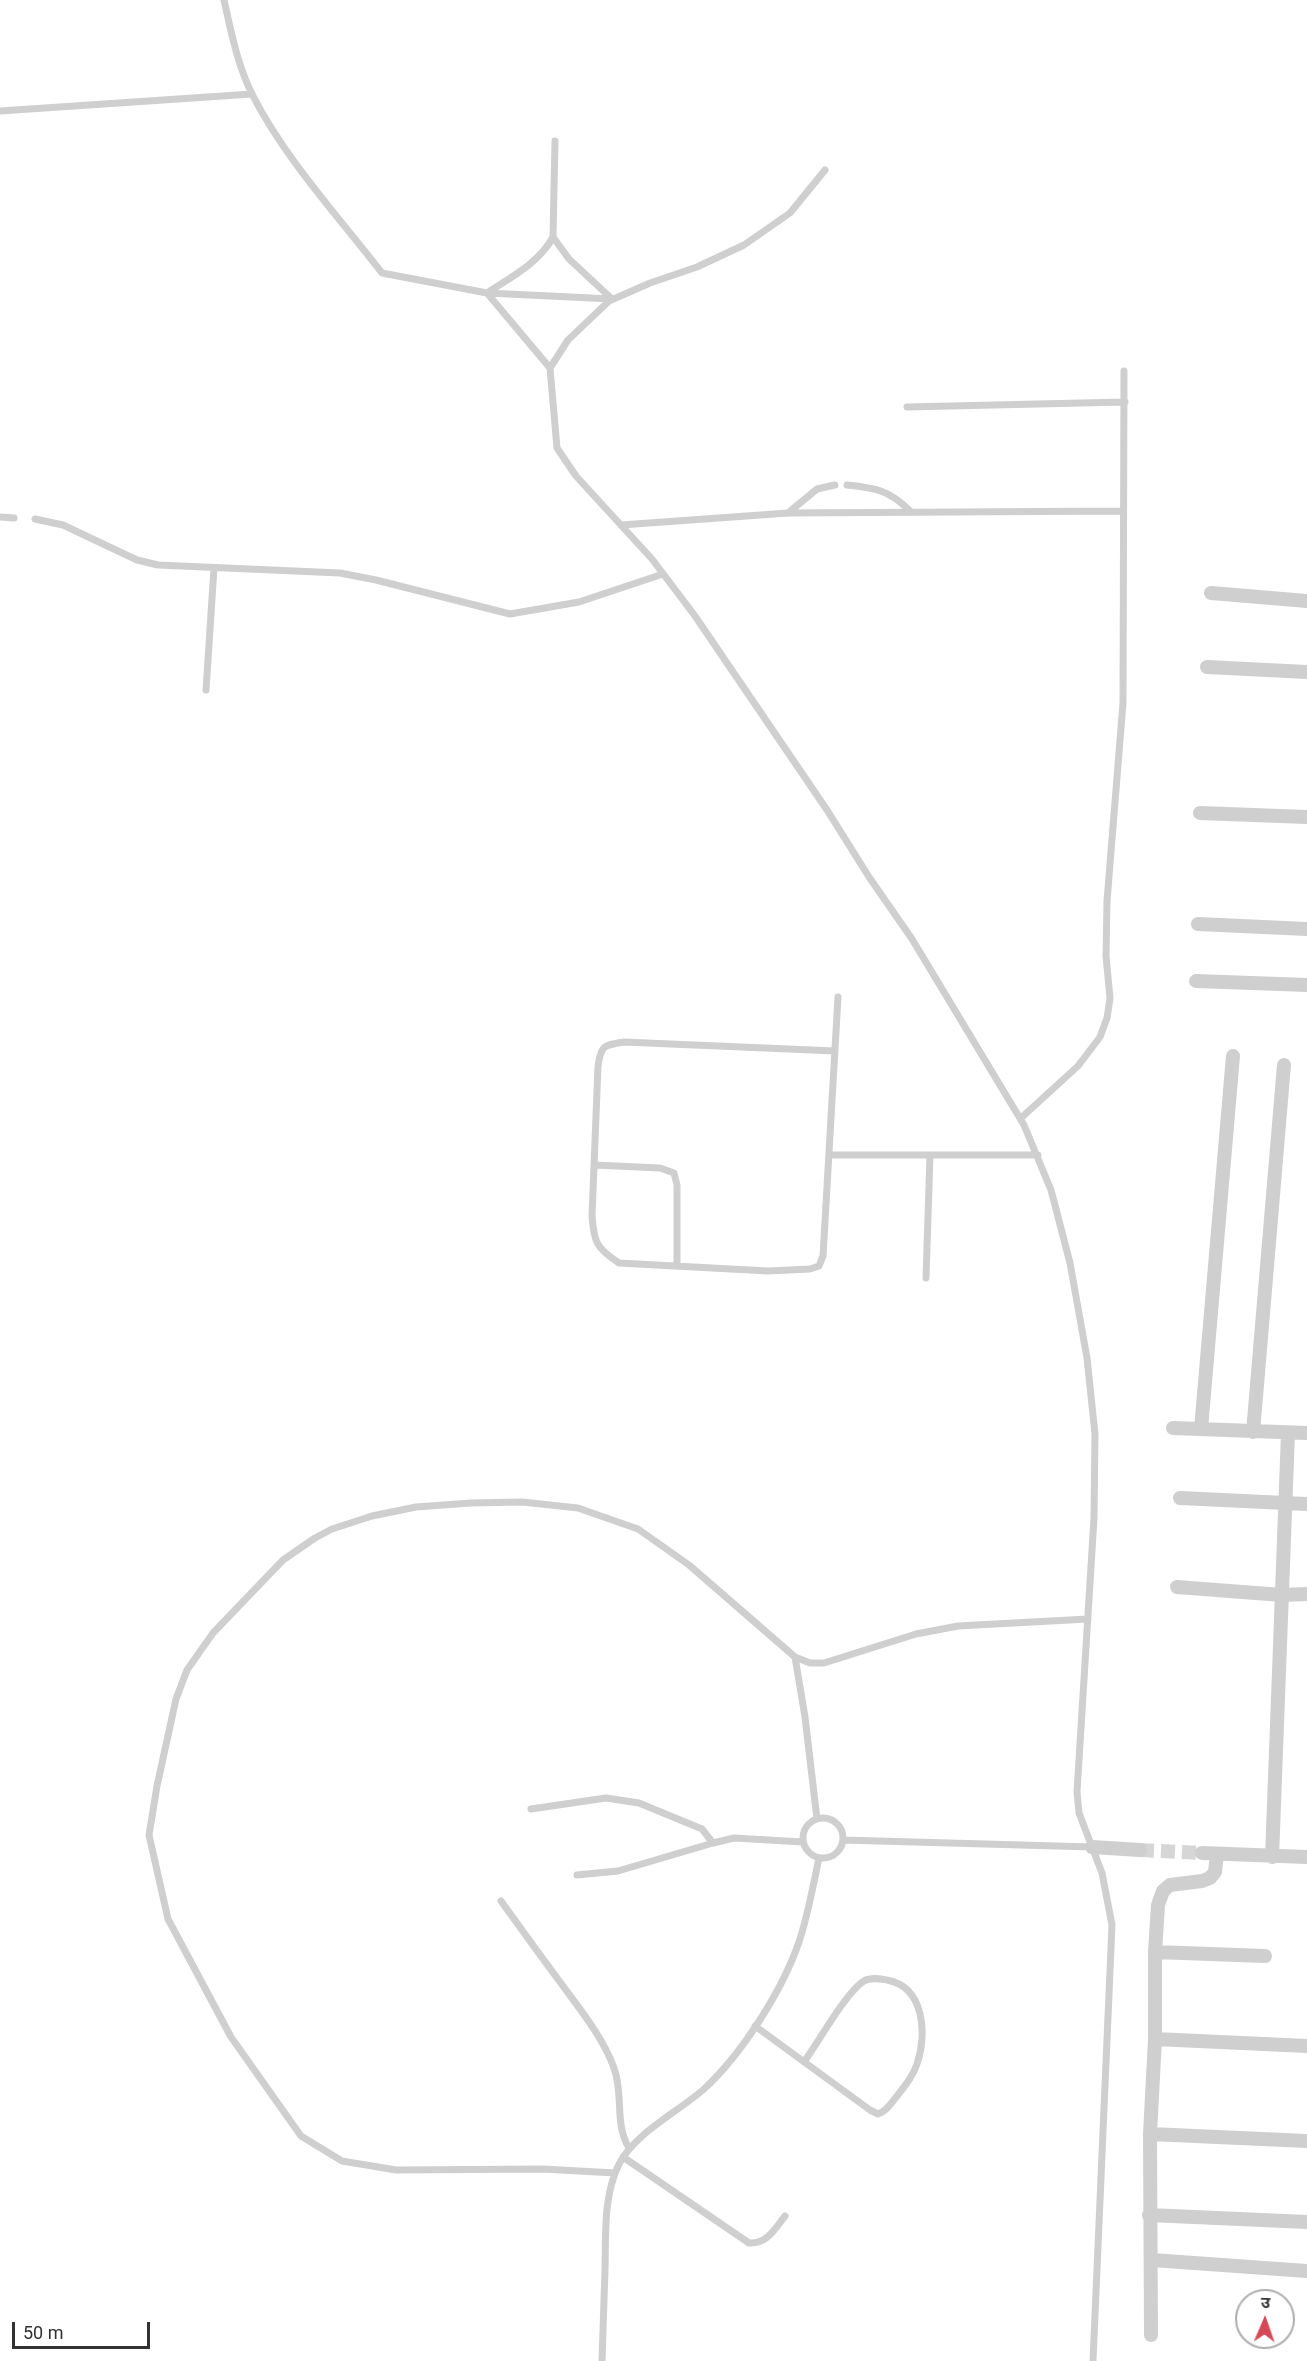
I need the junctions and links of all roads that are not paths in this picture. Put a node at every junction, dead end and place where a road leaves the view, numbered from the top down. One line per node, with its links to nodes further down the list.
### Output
1 (224, 0): 2 (lane)
2 (252, 94): 3 (lane); 7 (lane)
3 (0, 111)
4 (555, 141): 6 (lane)
5 (825, 170): 8 (lane)
6 (553, 237): 7 (lane); 8 (lane)
7 (487, 293): 8 (lane); 9 (lane)
8 (612, 299): 9 (lane)
9 (550, 368): 21 (lane)
10 (1125, 371): 11 (lane)
11 (1125, 402): 12 (lane); 16 (lane)
12 (907, 407)
13 (835, 485): 17 (lane)
14 (848, 485): 15 (lane)
15 (910, 511): 16 (lane); 17 (lane)
16 (1123, 511): 39 (lane)
17 (788, 513): 21 (lane)
18 (0, 517): 19 (lane)
19 (14, 518)
20 (35, 519): 22 (lane)
21 (621, 525): 23 (lane)
22 (214, 568): 23 (lane); 28 (lane)
23 (663, 574): 39 (lane)
24 (1211, 593): 25 (street)
25 (1307, 601)
26 (1207, 666): 27 (street)
27 (1307, 672)
28 (206, 690)
29 (1200, 813): 30 (street)
30 (1307, 817)
31 (1198, 924): 32 (street)
32 (1307, 928)
33 (1196, 981): 34 (street)
34 (1307, 984)
35 (838, 996): 36 (lane)
36 (835, 1051): 40 (lane); 43 (lane)
37 (1233, 1056): 47 (street)
38 (1284, 1065): 48 (street)
39 (1021, 1118): 42 (lane)
40 (829, 1155): 41 (lane); 44 (lane)
41 (930, 1155): 42 (lane); 45 (lane)
42 (1038, 1155): 57 (lane)
43 (594, 1166): 44 (lane); 44 (lane)
44 (677, 1264)
45 (926, 1278)
46 (1173, 1428): 47 (street)
47 (1201, 1429): 48 (street)
48 (1253, 1431): 49 (street)
49 (1288, 1433): 50 (street); 52 (street)
50 (1307, 1434)
51 (1180, 1498): 52 (street)
52 (1285, 1504): 53 (street); 56 (street)
53 (1307, 1504)
54 (1177, 1587): 56 (street)
55 (1307, 1594): 56 (street)
56 (1282, 1595): 68 (street)
57 (1088, 1619): 58 (lane); 64 (lane)
58 (795, 1657): 60 (lane); 83 (lane)
59 (531, 1809): 63 (lane)
60 (817, 1819): 61 (lane); 62 (lane)
61 (843, 1840): 64 (lane); 70 (lane)
62 (803, 1842): 63 (lane); 70 (lane)
63 (713, 1843): 71 (lane)
64 (1092, 1847): 65 (street); 91 (lane)
65 (1140, 1850)
66 (1202, 1853): 67 (street)
67 (1217, 1854): 68 (street); 73 (street)
68 (1272, 1857): 69 (street)
69 (1307, 1857)
70 (819, 1858): 75 (lane)
71 (577, 1875)
72 (501, 1901): 81 (lane)
73 (1155, 1952): 74 (street); 76 (street)
74 (1266, 1956)
75 (755, 2026): 78 (lane); 81 (lane)
76 (1155, 2039): 77 (street); 79 (street)
77 (1307, 2046)
78 (804, 2062): 78 (lane)
79 (1150, 2134): 80 (street); 84 (street)
80 (1307, 2141)
81 (630, 2148): 82 (lane)
82 (623, 2157): 83 (lane); 85 (lane)
83 (615, 2173): 90 (lane)
84 (1149, 2215): 86 (street); 87 (street)
85 (785, 2216)
86 (1307, 2222)
87 (1152, 2259): 88 (street); 89 (street)
88 (1307, 2271)
89 (1151, 2335)
90 (603, 2361)
91 (1093, 2361)

